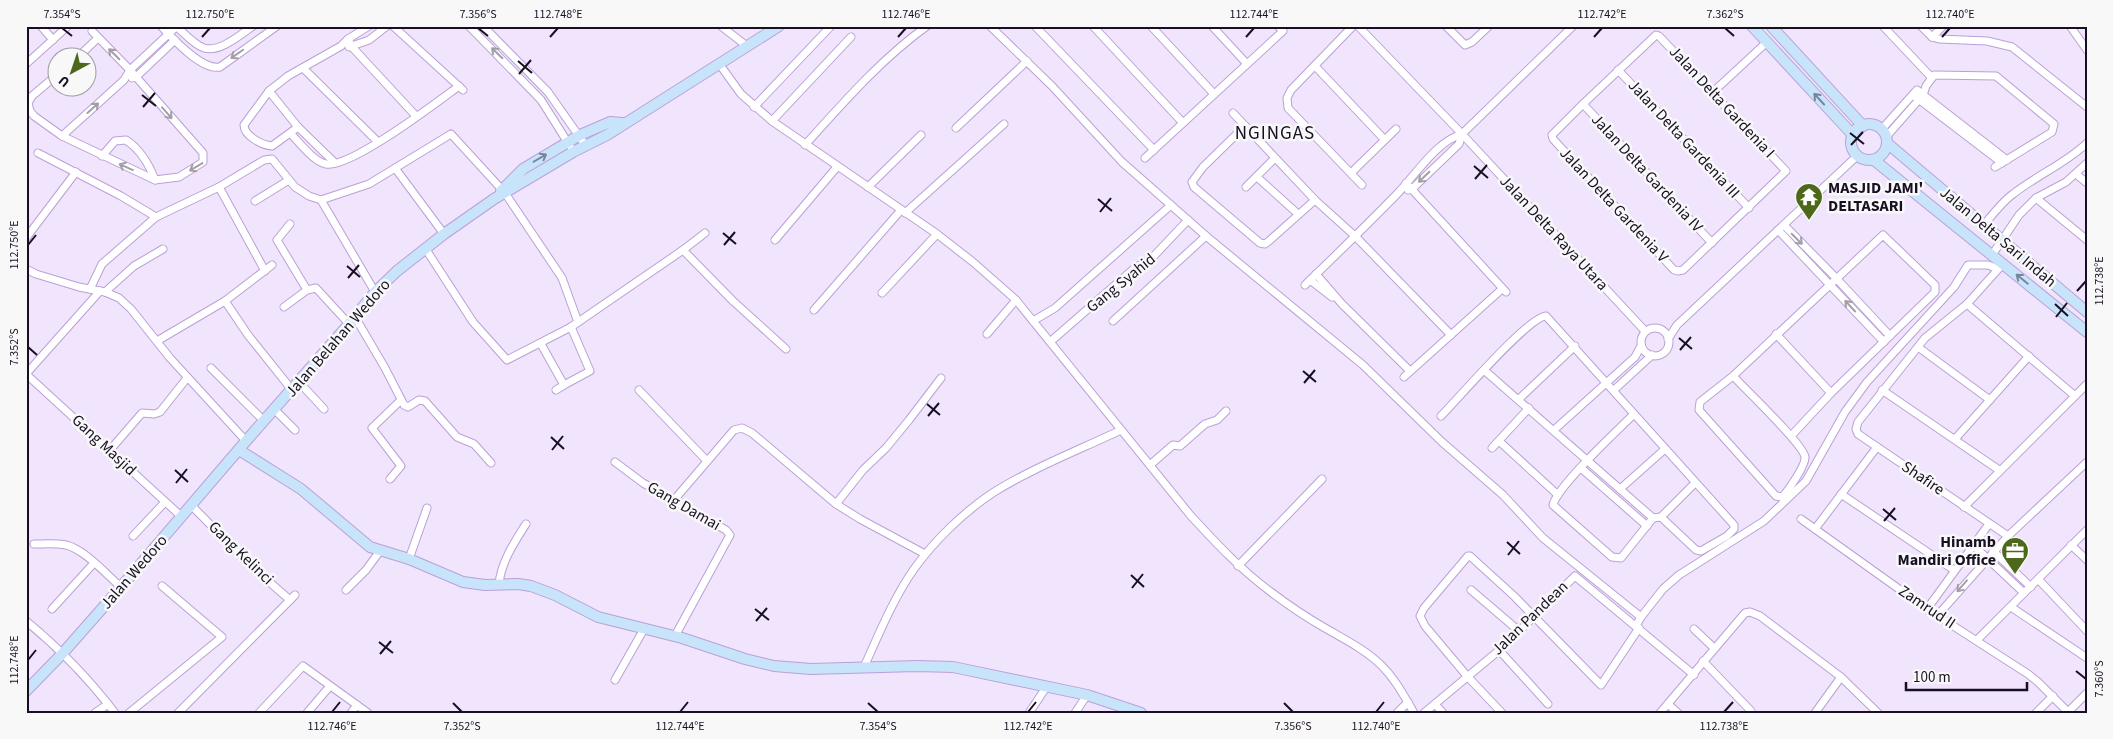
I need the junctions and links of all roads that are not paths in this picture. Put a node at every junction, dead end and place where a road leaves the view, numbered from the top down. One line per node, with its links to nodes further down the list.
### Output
1 (41, 26): 39 (street)
2 (68, 26): 39 (street)
3 (161, 26): 34 (street)
4 (176, 26): 5 (street); 34 (street)
5 (254, 26)
6 (277, 26): 40 (street, one-way to 40)
7 (370, 26): 38 (street)
8 (387, 26): 43 (street)
9 (394, 26): 67 (street)
10 (469, 26): 86 (street, one-way to 10)
11 (483, 26): 82 (street)
12 (720, 26): 44 (street)
13 (779, 26): 44 (street, Jalan Belahan Wedoro)
14 (831, 26): 64 (street)
15 (927, 26): 88 (street)
16 (990, 26): 47 (street)
17 (1035, 26): 90 (street)
18 (1093, 26): 70 (street)
19 (1151, 26): 61 (street)
20 (1212, 26): 49 (street)
21 (1353, 26): 51 (street)
22 (1358, 26): 79 (street, Jalan Delta Raya Utara)
23 (1446, 26): 24 (street)
24 (1489, 26)
25 (1573, 26): 79 (street)
26 (1752, 26): 41 (street)
27 (1771, 26): 73 (street)
28 (1883, 26): 56 (street)
29 (1920, 26): 36 (street)
30 (1943, 26): 36 (street)
31 (2070, 26): 46 (street)
32 (1280, 29): 49 (street)
33 (92, 32): 37 (street)
34 (168, 34): 40 (street); 53 (street)
35 (851, 37): 68 (street)
36 (1932, 37): 65 (street)
37 (98, 38): 45 (street); 53 (street, one-way to 37)
38 (348, 39): 42 (street); 43 (street)
39 (53, 40): 48 (street)
40 (175, 40): 55 (street)
41 (1767, 42): 60 (street); 80 (street, one-way to 41)
42 (342, 46): 43 (street); 52 (street)
43 (352, 47): 67 (street)
44 (748, 47): 50 (street, Jalan Belahan Wedoro)
45 (88, 48)
46 (2087, 50)
47 (1027, 61): 75 (street); 124 (street)
48 (26, 64)
49 (1247, 64): 61 (street)
50 (720, 65): 64 (street); 69 (street, Jalan Belahan Wedoro)
51 (1315, 66): 84 (street); 105 (street)
52 (303, 68): 59 (street); 85 (street)
53 (130, 70): 55 (street); 57 (street)
54 (1618, 70): 60 (street, Jalan Delta Gardenia I); 63 (street); 125 (street, Jalan Delta Gardenia III)
55 (136, 77): 57 (street); 108 (street, one-way to 108)
56 (1932, 78): 62 (street); 98 (street)
57 (124, 80): 81 (street, one-way to 57)
58 (48, 82): 81 (street)
59 (269, 91): 74 (street); 77 (street)
60 (1713, 92): 125 (street, Jalan Delta Gardenia I)
61 (1214, 94): 70 (street)
62 (1918, 95): 83 (street); 98 (street)
63 (1583, 104): 142 (street, Jalan Delta Gardenia IV); 142 (street, Jalan Delta Gardenia V)
64 (754, 107): 68 (street)
65 (2087, 107)
66 (1233, 113): 72 (street)
67 (416, 116): 85 (street)
68 (772, 121): 88 (street)
69 (624, 123): 82 (street, Jalan Belahan Wedoro); 89 (street, Jalan Belahan Wedoro)
70 (1183, 123): 90 (street)
71 (1004, 124): 126 (street)
72 (1245, 126): 96 (street); 127 (street)
73 (1863, 126): 80 (street); 83 (street)
74 (298, 127): 77 (street); 99 (street)
75 (956, 128)
76 (1396, 129): 84 (street)
77 (291, 134): 99 (street)
78 (921, 134): 115 (street)
79 (1462, 134): 112 (street); 117 (street, one-way to 117); 175 (street, Jalan Delta Raya Utara)
80 (1853, 135): 94 (street)
81 (62, 136): 93 (street)
82 (580, 136): 86 (street, Jalan Belahan Wedoro); 89 (street)
83 (1884, 136): 97 (street); 131 (street, Jalan Delta Sari Indah)
84 (1384, 139): 105 (street)
85 (378, 142): 99 (street)
86 (568, 142): 91 (street); 110 (street, Jalan Belahan Wedoro, one-way to 86)
87 (2087, 143): 131 (street)
88 (805, 144): 101 (street)
89 (586, 146): 91 (street, Jalan Belahan Wedoro)
90 (1154, 150): 95 (street)
91 (573, 152): 110 (street, Jalan Belahan Wedoro)
92 (38, 153): 104 (street)
93 (102, 156): 108 (street, one-way to 93); 108 (street)
94 (1857, 156): 97 (street); 132 (street)
95 (1145, 158)
96 (1275, 158): 107 (street); 122 (street)
97 (1874, 160): 146 (street, Jalan Delta Sari Indah)
98 (2005, 161): 102 (street)
99 (335, 163)
100 (2087, 163): 106 (street)
101 (837, 167): 115 (street); 139 (street)
102 (1995, 167)
103 (395, 168): 118 (street); 121 (street); 134 (street)
104 (76, 172): 128 (street); 138 (street)
105 (1351, 173): 113 (street)
106 (2076, 174): 111 (street); 120 (street)
107 (1256, 177): 116 (street); 127 (street)
108 (155, 180)
109 (289, 180): 114 (street); 121 (street); 123 (street)
110 (516, 181): 118 (street, Jalan Belahan Wedoro)
111 (2087, 182)
112 (1406, 183): 117 (street); 119 (street)
113 (1362, 185)
114 (219, 187): 128 (street); 150 (street)
115 (868, 187): 126 (street)
116 (1246, 187)
117 (1412, 189): 119 (street); 179 (street)
118 (504, 191): 134 (street, Jalan Belahan Wedoro); 171 (street)
119 (1400, 191): 137 (street)
120 (2036, 198): 140 (street); 141 (street)
121 (321, 200): 158 (street)
122 (1315, 200): 127 (street); 137 (street)
123 (255, 201)
124 (1171, 205): 129 (street); 169 (street)
125 (1749, 208): 142 (street)
126 (903, 211): 135 (street); 166 (street)
127 (1298, 214)
128 (156, 217): 155 (street)
129 (1188, 220): 136 (street); 183 (street, Gang Syahid)
130 (290, 224): 156 (street)
131 (1984, 225): 140 (street, Jalan Delta Sari Indah)
132 (1781, 228): 152 (street, one-way to 152); 153 (street); 172 (street)
133 (705, 233): 145 (street)
134 (444, 234): 143 (street, Jalan Belahan Wedoro)
135 (937, 234): 159 (street); 161 (street)
136 (1206, 236): 170 (street); 287 (street)
137 (1355, 236): 151 (street); 179 (street)
138 (26, 238)
139 (775, 240)
140 (2003, 240): 146 (street); 154 (street, Jalan Delta Sari Indah)
141 (2087, 240)
142 (1712, 243)
143 (425, 248): 158 (street, Jalan Belahan Wedoro); 185 (street)
144 (163, 249): 157 (street)
145 (683, 250): 171 (street); 189 (street)
146 (1992, 255): 148 (street, Jalan Delta Sari Indah)
147 (272, 265): 150 (street)
148 (2001, 266): 160 (street, Jalan Delta Sari Indah, one-way to 148); 164 (street); 287 (street)
149 (26, 269): 155 (street)
150 (265, 271): 162 (street)
151 (1316, 274): 163 (street); 163 (street)
152 (1836, 278): 153 (street); 180 (street); 180 (street)
153 (1829, 284): 178 (street); 184 (street, one-way to 153)
154 (2057, 286): 160 (street); 167 (street, Jalan Delta Sari Indah)
155 (90, 289): 157 (street)
156 (306, 290): 165 (street); 168 (street)
157 (103, 291): 182 (street); 195 (street)
158 (375, 292): 168 (street, Jalan Belahan Wedoro)
159 (882, 293)
160 (2046, 299): 176 (street, Jalan Delta Sari Indah)
161 (1016, 300): 169 (street); 177 (street)
162 (225, 301): 182 (street); 204 (street)
163 (1342, 304): 194 (street)
164 (1967, 304): 188 (street); 191 (street)
165 (284, 307)
166 (814, 310)
167 (2087, 312)
168 (352, 320): 200 (street, Jalan Belahan Wedoro); 212 (street)
169 (1033, 321): 183 (street)
170 (1113, 321)
171 (578, 322): 173 (street)
172 (1677, 325): 174 (street); 181 (street)
173 (571, 327): 185 (street); 203 (street)
174 (1663, 330): 175 (street); 181 (street)
175 (1645, 331): 187 (street)
176 (2087, 332)
177 (987, 334)
178 (1776, 334): 196 (street); 209 (street)
179 (1451, 335): 194 (street)
180 (1890, 336): 184 (street)
181 (1668, 339): 190 (street)
182 (157, 341): 198 (street)
183 (1050, 342): 222 (street)
184 (1884, 342): 209 (street)
185 (541, 344): 203 (street)
186 (1575, 346): 193 (street); 201 (street); 211 (street)
187 (1641, 346): 190 (street); 201 (street)
188 (1918, 347): 208 (street); 213 (street)
189 (786, 349)
190 (1652, 355): 207 (street)
191 (2028, 356): 210 (street); 213 (street)
192 (211, 368): 220 (street)
193 (1484, 370): 211 (street); 219 (street)
194 (1410, 371): 197 (street)
195 (26, 374): 231 (street, Gang Masjid)
196 (1733, 376): 224 (street); 224 (street)
197 (1404, 377)
198 (187, 378): 226 (street); 231 (street)
199 (940, 378): 249 (street)
200 (299, 382): 204 (street, Jalan Belahan Wedoro); 216 (street)
201 (1608, 383): 207 (street); 223 (street)
202 (2087, 384): 210 (street)
203 (564, 385): 205 (street)
204 (292, 390): 215 (street, Jalan Belahan Wedoro)
205 (556, 390)
206 (639, 390): 234 (street)
207 (1614, 390): 218 (street)
208 (1882, 390): 225 (street); 228 (street, Shafire)
209 (1831, 393): 224 (street)
210 (2075, 396): 240 (street)
211 (1519, 399): 214 (street)
212 (402, 400): 235 (street); 242 (street)
213 (1990, 400): 225 (street)
214 (1529, 408): 223 (street); 227 (street)
215 (274, 409): 220 (street, Jalan Belahan Wedoro); 221 (street)
216 (324, 409)
217 (1226, 411): 238 (street)
218 (1634, 414): 230 (street); 233 (street)
219 (1441, 416)
220 (264, 421): 226 (street, Jalan Belahan Wedoro)
221 (295, 430)
222 (1121, 430): 238 (street); 267 (street)
223 (1554, 430): 233 (street)
224 (1790, 436)
225 (1955, 439): 240 (street)
226 (246, 441): 232 (street, Jalan Belahan Wedoro)
227 (1499, 441): 229 (street); 246 (street)
228 (1876, 447): 245 (street); 251 (street, Shafire)
229 (1492, 448)
230 (1665, 449): 243 (street); 244 (street)
231 (110, 450): 248 (street, Gang Masjid)
232 (239, 450): 250 (street, Jalan Wedoro); 266 (street)
233 (1588, 460): 239 (street); 244 (street)
234 (707, 461): 247 (street); 249 (street)
235 (491, 462)
236 (615, 462): 247 (street, Gang Damai)
237 (2087, 462): 262 (street)
238 (1150, 465): 272 (street)
239 (1581, 468): 246 (street); 258 (street)
240 (1999, 470): 251 (street)
241 (1322, 478): 272 (street)
242 (390, 479)
243 (1695, 482): 254 (street); 254 (street)
244 (1620, 489): 254 (street)
245 (1842, 494): 259 (street); 273 (street)
246 (1558, 495): 258 (street)
247 (674, 500): 294 (street, Gang Damai)
248 (165, 502): 253 (street, Gang Masjid); 261 (street)
249 (836, 504): 267 (street)
250 (192, 506): 253 (street, Jalan Wedoro); 323 (street, Gang Kelinci)
251 (1964, 507): 257 (street, Shafire)
252 (427, 508): 269 (street)
253 (182, 517): 278 (street, Jalan Wedoro)
254 (1657, 517): 258 (street)
255 (1801, 520): 259 (street, Zamrud II)
256 (526, 524): 275 (street)
257 (1989, 524): 262 (street, Shafire); 264 (street)
258 (1647, 526)
259 (1815, 529): 284 (street, Zamrud II)
260 (2087, 530): 265 (street)
261 (133, 536)
262 (2008, 536): 268 (street)
263 (34, 544): 271 (street)
264 (1973, 545): 268 (street); 273 (street)
265 (2071, 545): 270 (street); 274 (street)
266 (380, 551): 269 (street); 279 (street)
267 (925, 554): 301 (street)
268 (1990, 554): 277 (street); 281 (street); 286 (street, one-way to 286)
269 (409, 559): 275 (street)
270 (2087, 560)
271 (94, 563): 278 (street); 283 (street)
272 (1238, 566): 312 (street)
273 (1954, 570): 284 (street)
274 (2038, 579): 277 (street); 293 (street)
275 (500, 581): 289 (street)
276 (162, 586): 322 (street)
277 (2031, 586): 281 (street)
278 (121, 587): 298 (street, Jalan Wedoro)
279 (346, 590)
280 (1470, 590): 292 (street)
281 (2024, 593): 282 (street)
282 (2011, 607): 295 (street); 299 (street)
283 (52, 609)
284 (1927, 609): 286 (street, Zamrud II)
285 (1534, 616): 290 (street, Jalan Pandean); 290 (street); 292 (street, Jalan Pandean); 303 (street)
286 (1937, 616): 295 (street, Zamrud II)
287 (1641, 617): 290 (street)
288 (26, 621): 298 (street)
289 (644, 629): 294 (street); 305 (street)
290 (1640, 629): 302 (street)
291 (1694, 629): 296 (street)
292 (1519, 631): 297 (street, Jalan Pandean)
293 (2087, 631)
294 (675, 636): 301 (street)
295 (1977, 640): 311 (street, Zamrud II)
296 (1714, 648): 300 (street); 304 (street)
297 (1499, 650): 303 (street, Jalan Pandean); 315 (street)
298 (62, 654): 308 (street, Jalan Wedoro); 313 (street)
299 (2087, 658)
300 (1703, 661): 302 (street); 318 (street)
301 (864, 667): 307 (street)
302 (1694, 675): 316 (street)
303 (1467, 676): 314 (street, Jalan Pandean); 335 (street)
304 (1841, 677): 338 (street); 339 (street)
305 (615, 680)
306 (330, 686): 317 (street); 324 (street); 325 (street)
307 (1047, 686): 310 (street); 328 (street)
308 (26, 690)
309 (2087, 693): 319 (street)
310 (1087, 695): 329 (street); 330 (street)
311 (2053, 696): 319 (street, Zamrud II); 340 (street)
312 (1408, 702): 331 (street); 332 (street)
313 (108, 704): 320 (street); 321 (street)
314 (1435, 704): 333 (street, Jalan Pandean); 334 (street)
315 (1548, 704)
316 (1668, 704): 336 (street); 337 (street)
317 (357, 705): 326 (street); 327 (street)
318 (1751, 711)
319 (2068, 712)
320 (95, 713)
321 (115, 713)
322 (129, 713)
323 (178, 713)
324 (259, 713)
325 (307, 713)
326 (351, 713)
327 (368, 713)
328 (1029, 713)
329 (1075, 713)
330 (1141, 713)
331 (1396, 713)
332 (1414, 713)
333 (1424, 713)
334 (1443, 713)
335 (1502, 713)
336 (1660, 713)
337 (1678, 713)
338 (1815, 713)
339 (1878, 713)
340 (2036, 713)

